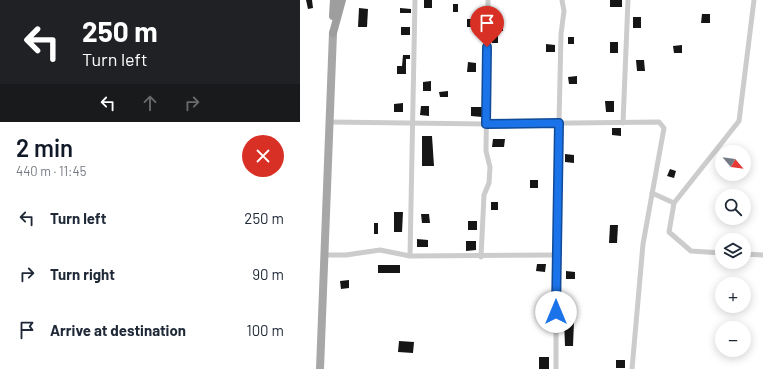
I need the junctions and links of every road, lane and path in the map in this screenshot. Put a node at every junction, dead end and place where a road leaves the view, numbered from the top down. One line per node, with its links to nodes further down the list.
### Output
1 (334, 0): 8 (highway)
2 (342, 0): 8 (highway)
3 (415, 0): 12 (street)
4 (488, 0): 13 (street)
5 (562, 0): 10 (street)
6 (628, 0): 11 (street)
7 (754, 0): 15 (street)
8 (333, 32): 9 (main road)
9 (329, 122): 12 (street); 18 (main road)
10 (559, 123): 11 (street); 13 (street); 19 (street)
11 (623, 123): 14 (street)
12 (411, 124): 13 (street); 21 (street)
13 (486, 124): 22 (street)
14 (652, 193): 15 (street); 25 (street)
15 (674, 202): 16 (street)
16 (715, 253)
17 (751, 254): 20 (street)
18 (324, 255): 21 (street); 23 (main road)
19 (556, 255): 22 (street); 24 (street)
20 (763, 255)
21 (410, 256): 22 (street)
22 (481, 257)
23 (320, 369)
24 (556, 369)
25 (632, 369)

